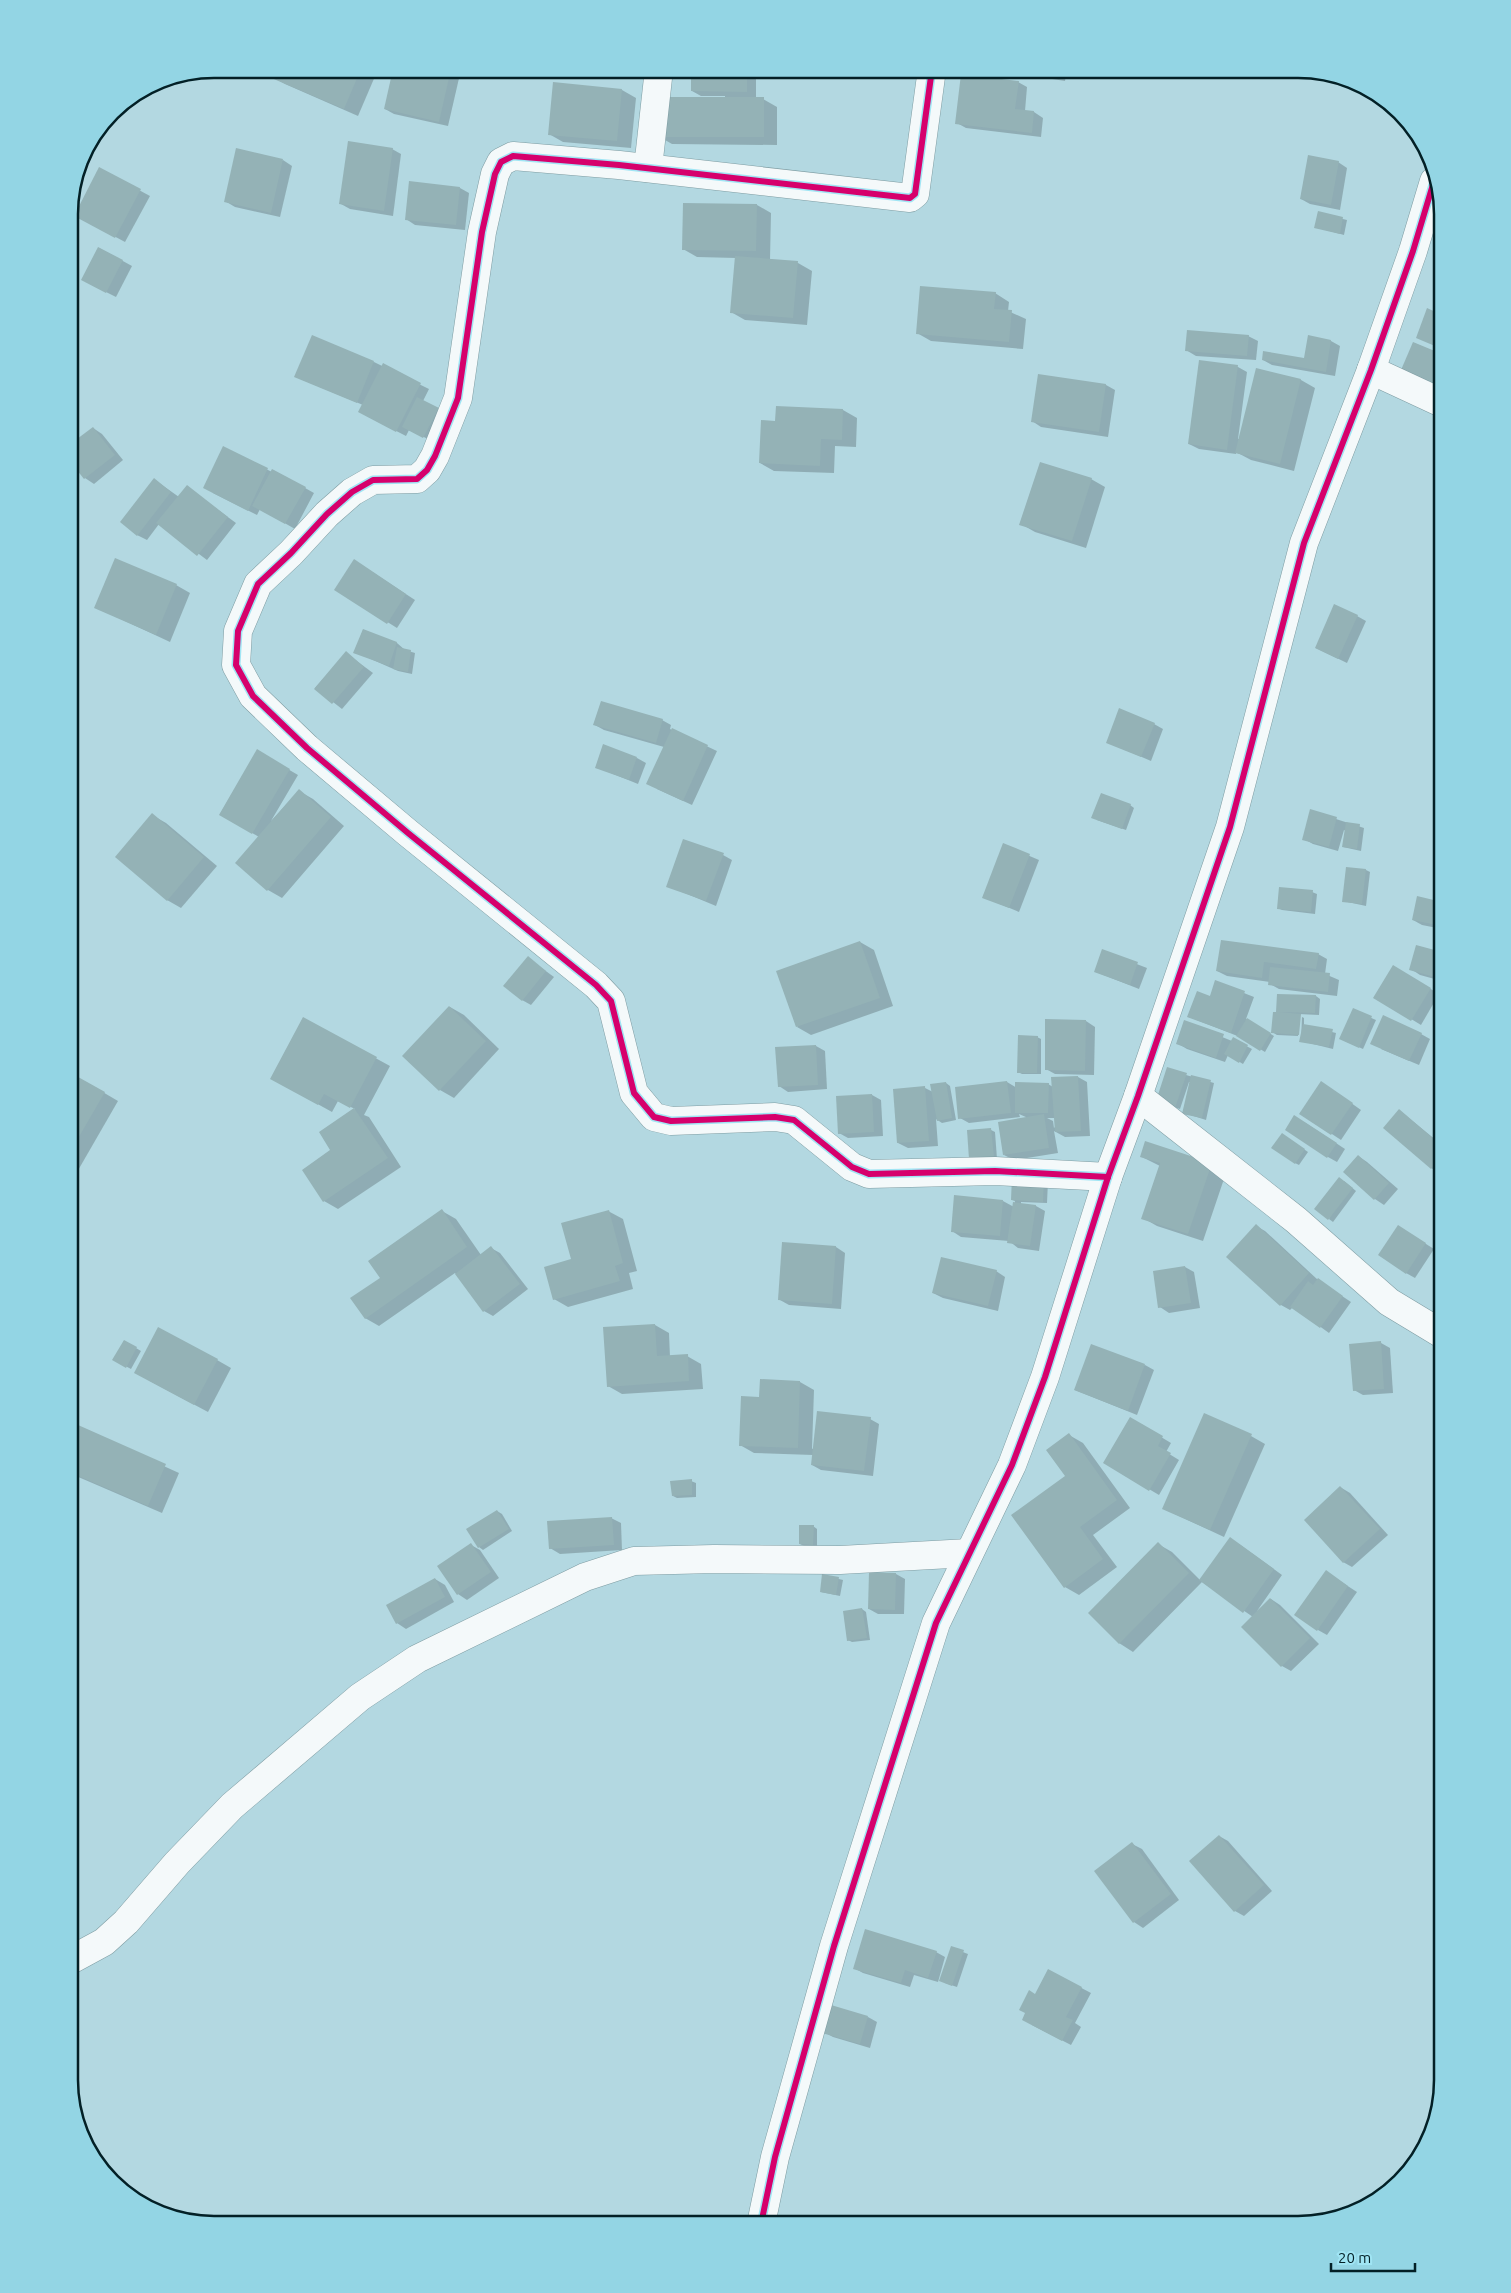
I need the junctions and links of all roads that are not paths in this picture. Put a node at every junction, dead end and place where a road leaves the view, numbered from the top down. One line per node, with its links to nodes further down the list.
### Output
1 (658, 78): 3 (street)
2 (931, 78): 3 (street)
3 (648, 168): 8 (street)
4 (1431, 190): 5 (street)
5 (1371, 370): 6 (street); 7 (street)
6 (1434, 399)
7 (1138, 1096): 8 (street); 9 (street)
8 (1108, 1177): 10 (street)
9 (1434, 1329)
10 (969, 1553): 11 (street); 12 (street)
11 (78, 1956)
12 (763, 2216)

